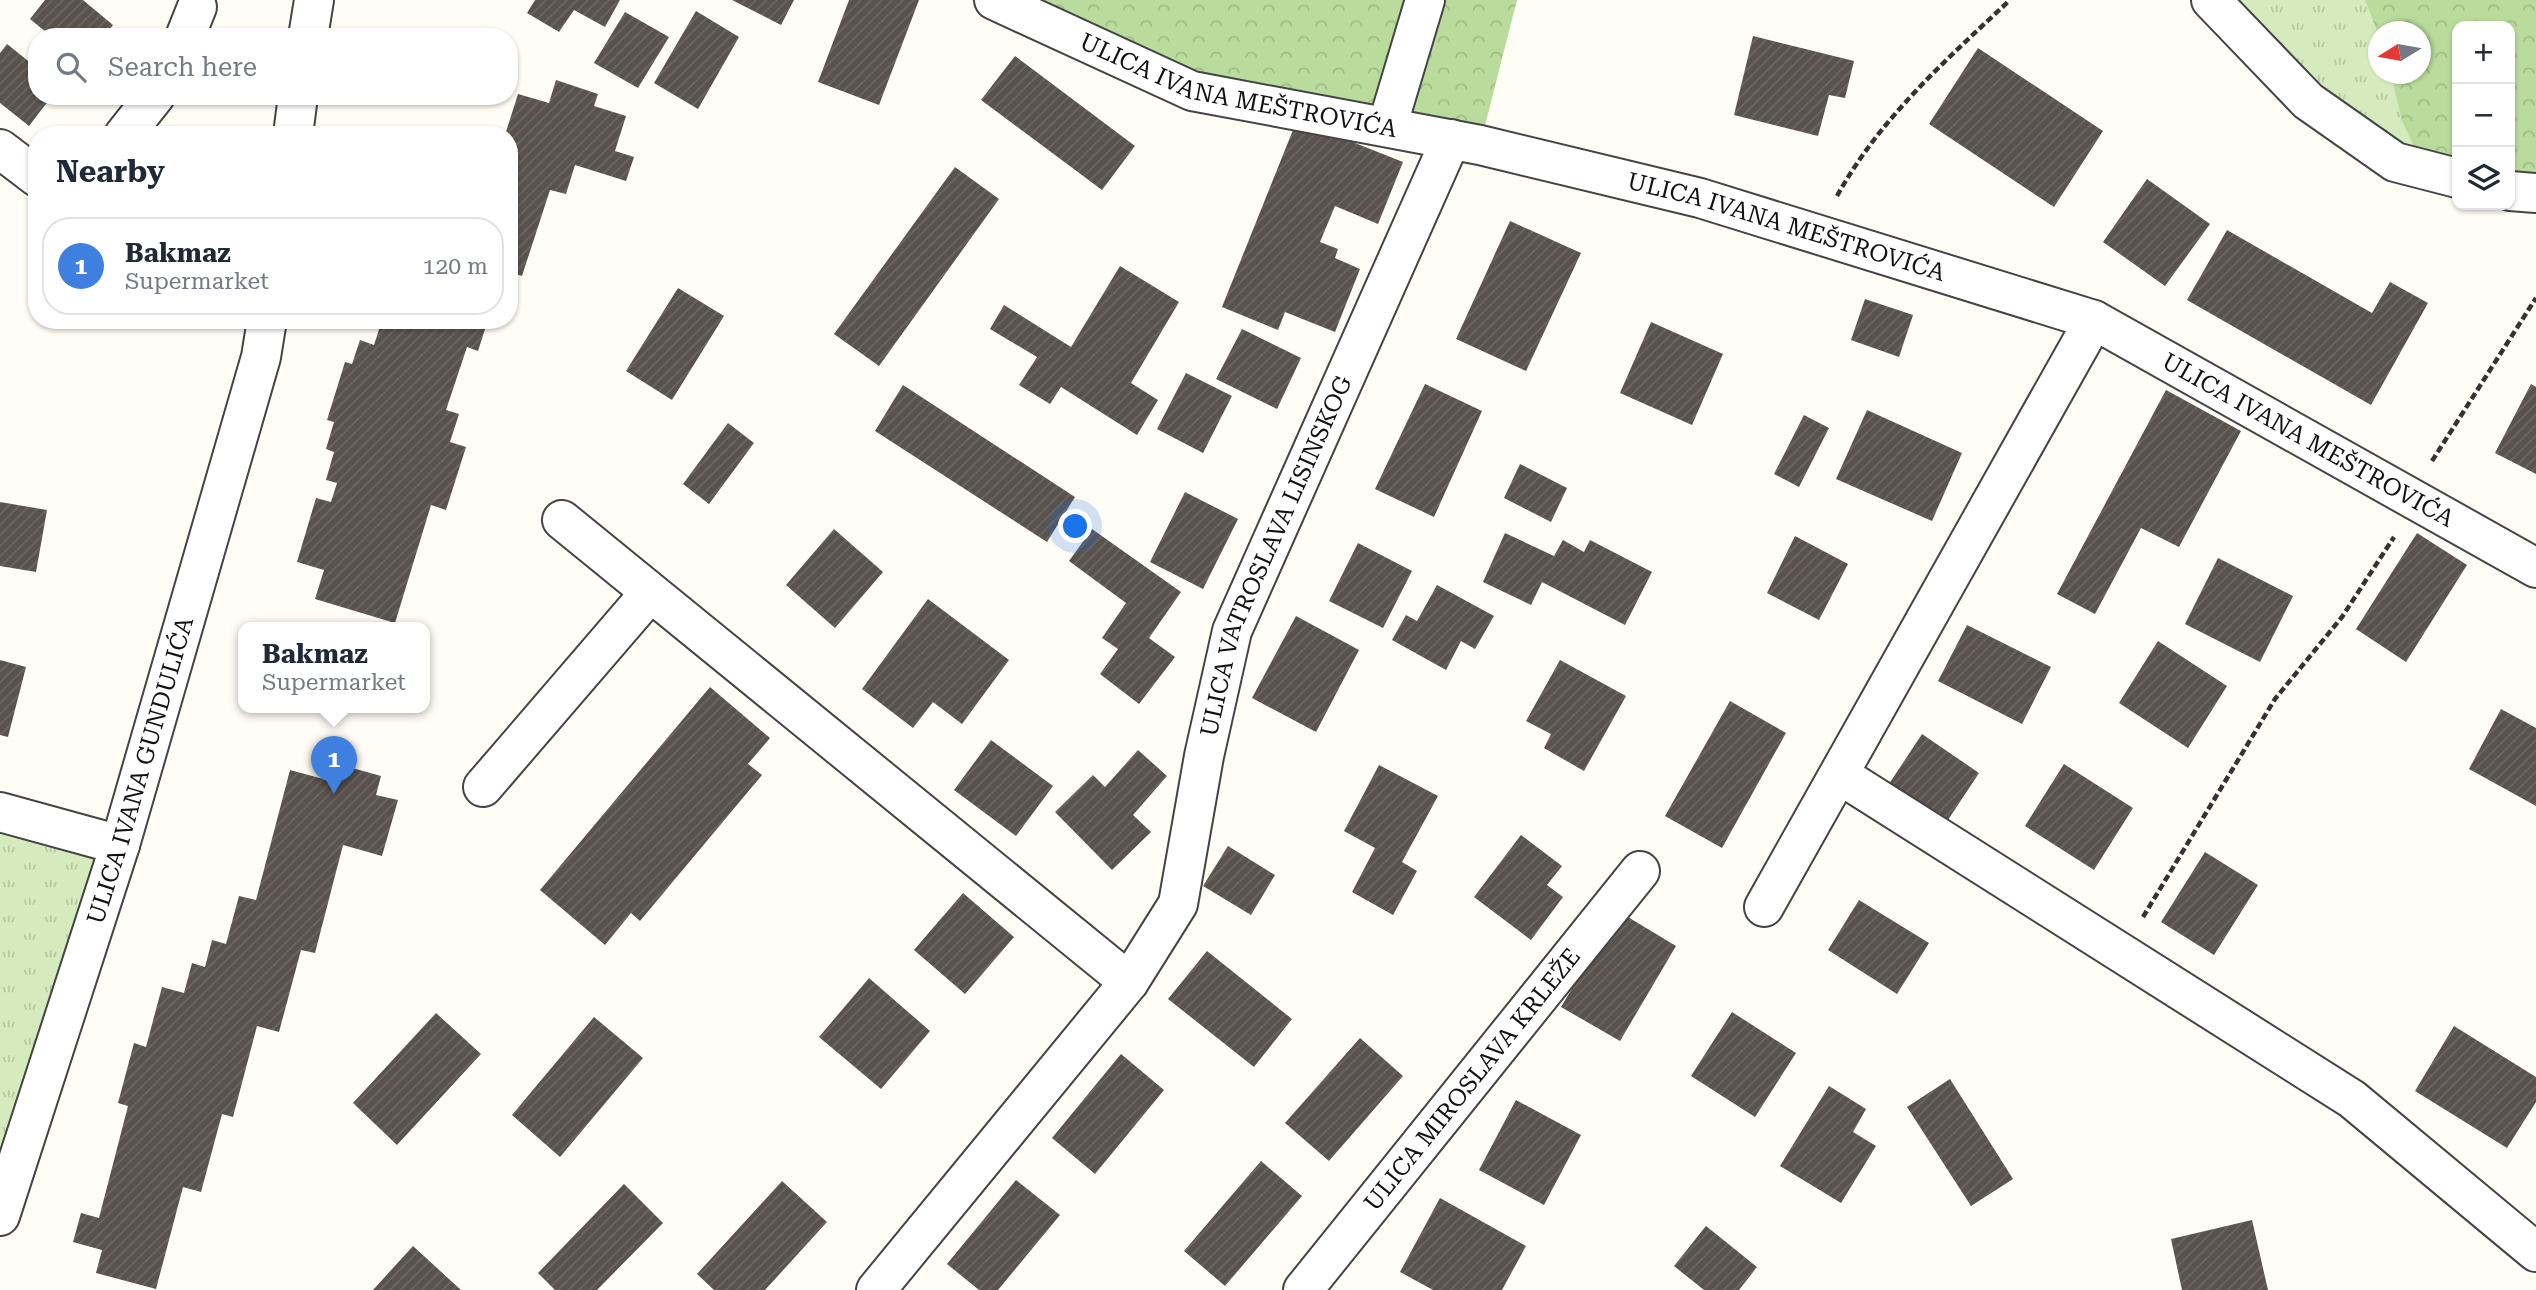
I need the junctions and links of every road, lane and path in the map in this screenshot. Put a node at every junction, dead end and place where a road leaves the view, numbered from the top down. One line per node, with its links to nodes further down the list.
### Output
1 (314, 0): 6 (street)
2 (993, 0): 11 (street, ULICA IVANA MEŠTROVIĆA)
3 (1425, 0): 11 (street)
4 (2010, 0): 18 (path)
5 (2211, 0): 15 (street)
6 (309, 28)
7 (148, 105): 9 (street)
8 (297, 105): 10 (street)
9 (131, 126)
10 (294, 126)
11 (1388, 127): 12 (street, ULICA IVANA MEŠTROVIĆA)
12 (1451, 139): 20 (street, ULICA IVANA MEŠTROVIĆA); 33 (street, ULICA VATROSLAVA LISINSKOG)
13 (0, 149): 14 (street)
14 (28, 170)
15 (2452, 177)
16 (2515, 191): 17 (street)
17 (2536, 193)
18 (1832, 206)
19 (2536, 299): 22 (path)
20 (2094, 320): 22 (street, ULICA IVANA MEŠTROVIĆA); 26 (street)
21 (266, 329): 29 (street, ULICA IVANA GUNDULIĆA)
22 (2410, 495): 24 (street, ULICA IVANA MEŠTROVIĆA); 32 (path)
23 (562, 520): 25 (street)
24 (2536, 568)
25 (649, 594): 27 (street); 33 (street)
26 (1840, 775): 31 (street); 32 (street)
27 (483, 787)
28 (0, 812): 29 (street)
29 (120, 845): 34 (street, ULICA IVANA GUNDULIĆA)
30 (1640, 871): 37 (street, ULICA MIROSLAVA KRLEŽE)
31 (1764, 906)
32 (2120, 954): 35 (street)
33 (1129, 982): 36 (street, ULICA VATROSLAVA LISINSKOG)
34 (0, 1216)
35 (2536, 1252)
36 (876, 1290)
37 (1303, 1290)

